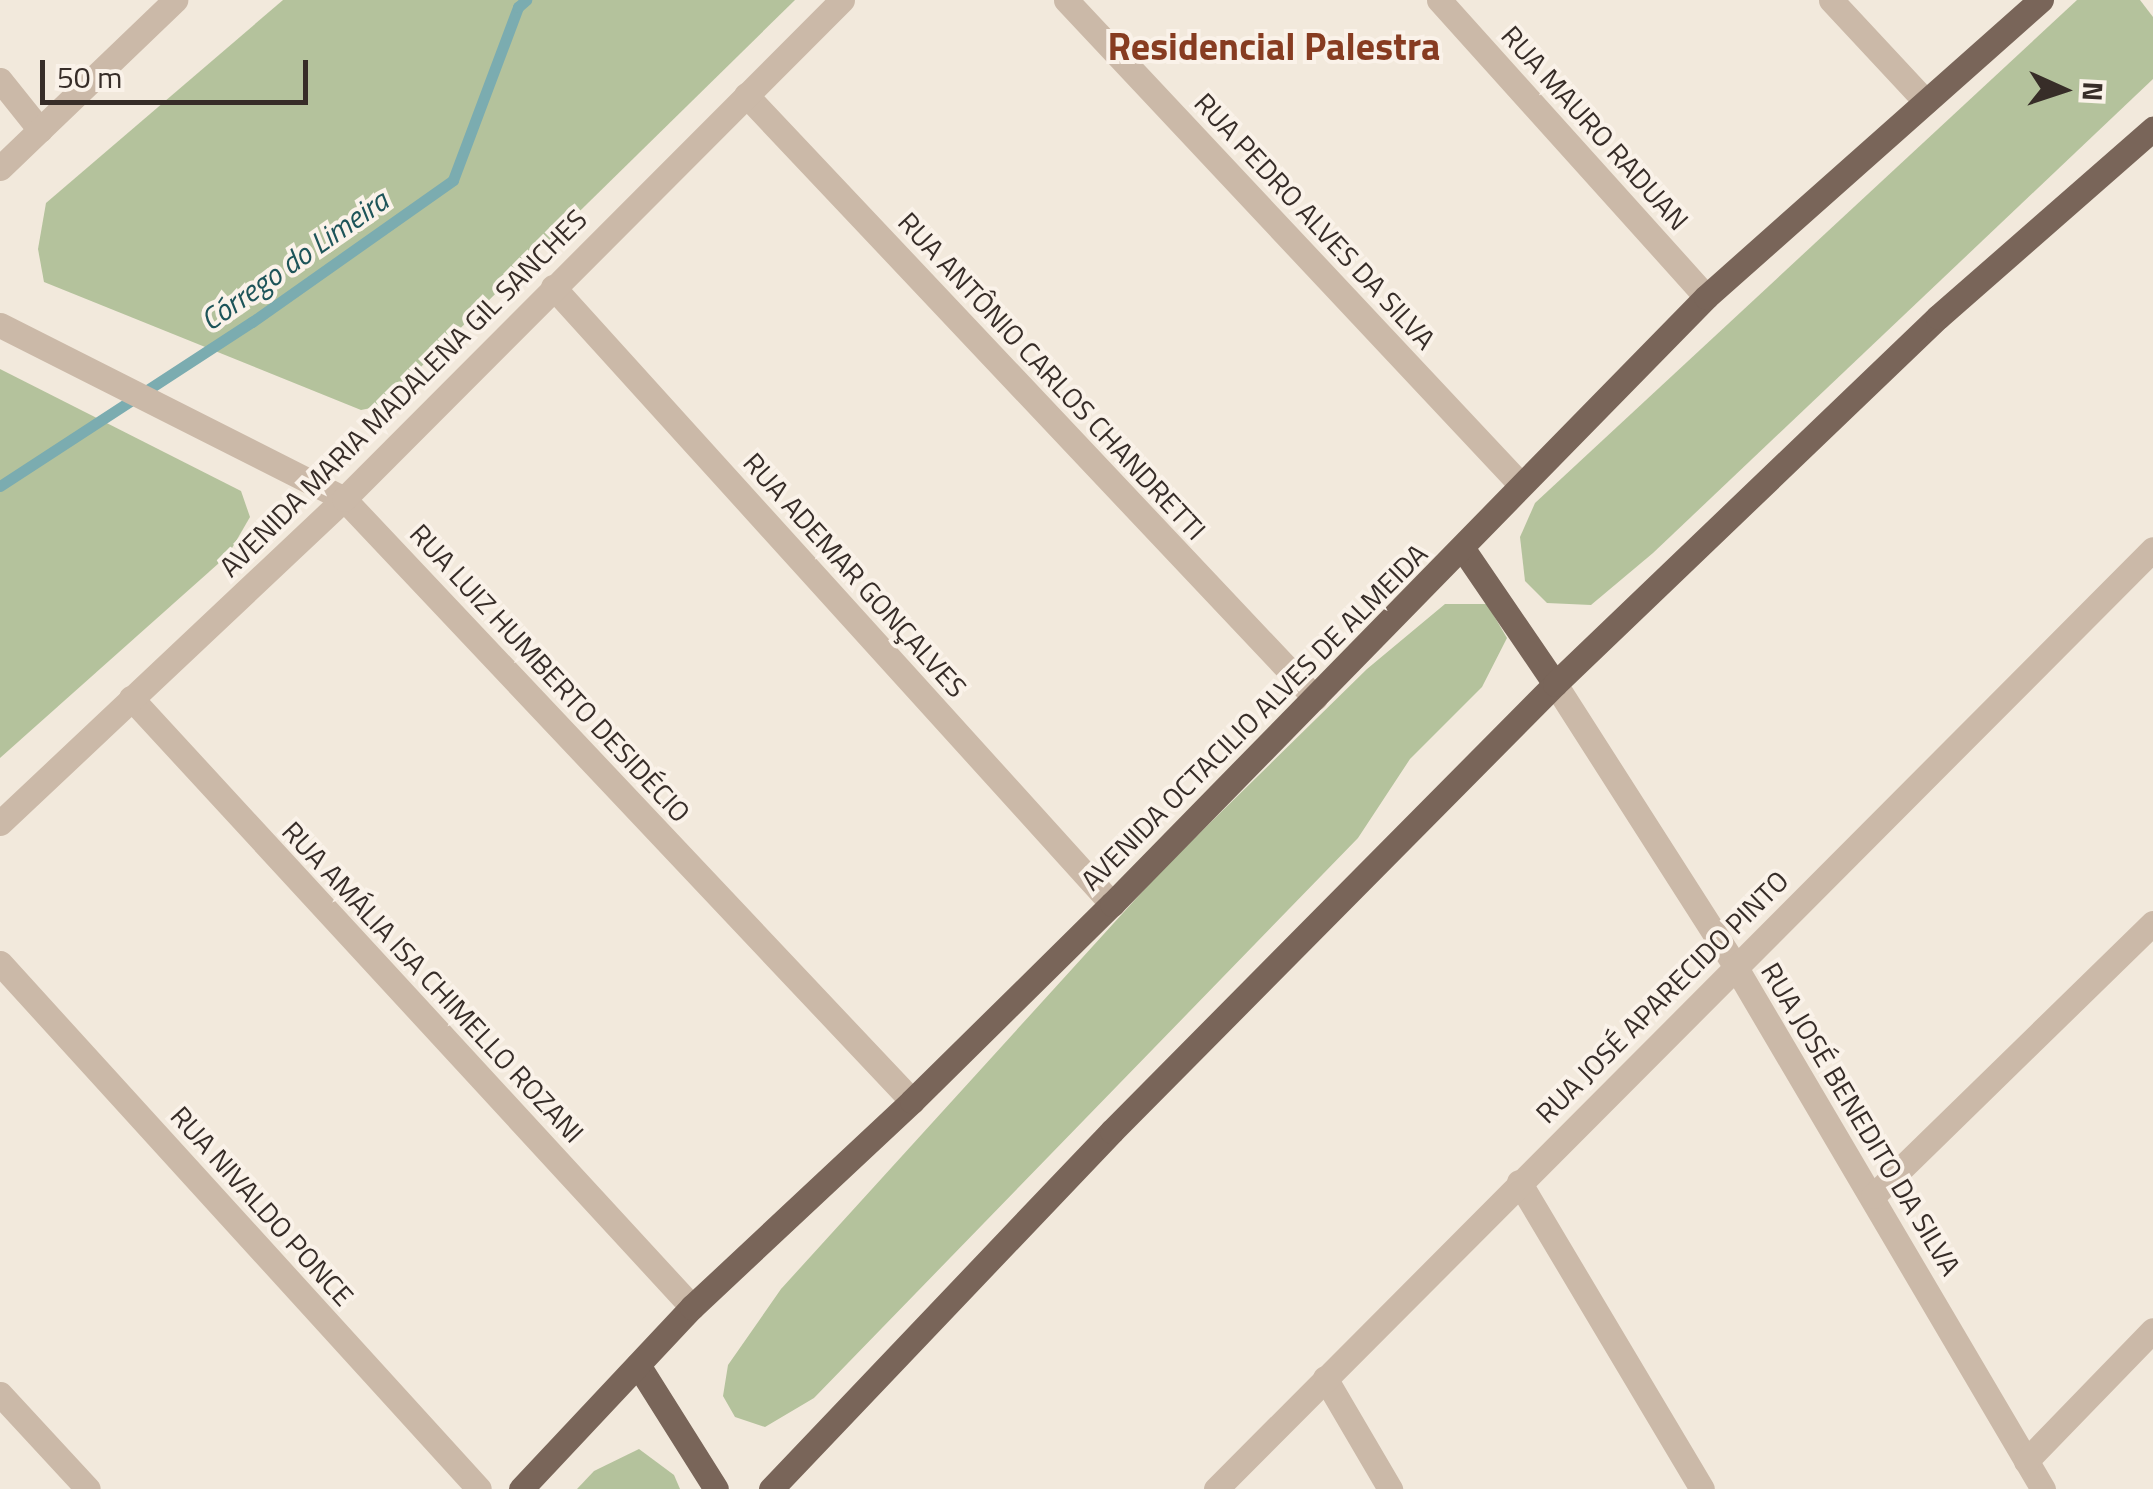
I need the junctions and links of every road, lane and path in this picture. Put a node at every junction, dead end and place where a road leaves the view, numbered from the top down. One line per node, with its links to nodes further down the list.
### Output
1 (175, 0): 11 (street)
2 (842, 0): 8 (street, AVENIDA MARIA MADALENA GIL SANCHES)
3 (1066, 0): 16 (street, RUA PEDRO ALVES DA SILVA)
4 (1439, 0): 14 (street, RUA MAURO RADUAN)
5 (1831, 0): 9 (street)
6 (2041, 0): 9 (main road, AVENIDA OCTACILIO ALVES DE ALMEIDA)
7 (0, 80): 11 (street)
8 (746, 95): 13 (street, AVENIDA MARIA MADALENA GIL SANCHES); 22 (street, RUA ANTÔNIO CARLOS CHANDRETTI)
9 (1926, 102): 14 (main road, AVENIDA OCTACILIO ALVES DE ALMEIDA)
10 (2153, 129): 20 (main road)
11 (40, 130): 12 (street)
12 (0, 168)
13 (553, 287): 17 (street, AVENIDA MARIA MADALENA GIL SANCHES); 24 (street, RUA ADEMAR GONÇALVES)
14 (1706, 297): 16 (main road, AVENIDA OCTACILIO ALVES DE ALMEIDA)
15 (0, 325): 17 (street, RUA LUIZ HUMBERTO DESIDÉCIO)
16 (1520, 484): 18 (main road, AVENIDA OCTACILIO ALVES DE ALMEIDA)
17 (344, 499): 21 (street, AVENIDA MARIA MADALENA GIL SANCHES); 28 (street, RUA LUIZ HUMBERTO DESIDÉCIO)
18 (1464, 549): 20 (main road); 22 (main road, AVENIDA OCTACILIO ALVES DE ALMEIDA)
19 (2153, 549): 27 (street, RUA JOSÉ APARECIDO PINTO)
20 (1555, 684): 27 (street, RUA JOSÉ BENEDITO DA SILVA); 41 (main road)
21 (131, 698): 23 (street, AVENIDA MARIA MADALENA GIL SANCHES); 31 (street, RUA AMÁLIA ISA CHIMELLO ROZANI)
22 (1315, 698): 24 (main road, AVENIDA OCTACILIO ALVES DE ALMEIDA)
23 (0, 823)
24 (1112, 904): 28 (main road, AVENIDA OCTACILIO ALVES DE ALMEIDA)
25 (2153, 923): 30 (street)
26 (0, 963): 38 (street, RUA NIVALDO PONCE)
27 (1735, 966): 29 (street, RUA JOSÉ APARECIDO PINTO); 30 (street, RUA JOSÉ BENEDITO DA SILVA)
28 (912, 1101): 31 (main road, AVENIDA OCTACILIO ALVES DE ALMEIDA)
29 (1519, 1182): 34 (street, RUA JOSÉ APARECIDO PINTO); 44 (street)
30 (1873, 1196): 36 (street, RUA JOSÉ BENEDITO DA SILVA)
31 (692, 1307): 33 (main road, AVENIDA OCTACILIO ALVES DE ALMEIDA)
32 (2153, 1330): 36 (street)
33 (638, 1365): 39 (main road, AVENIDA OCTACILIO ALVES DE ALMEIDA); 40 (main road)
34 (1325, 1378): 42 (street, RUA JOSÉ APARECIDO PINTO); 43 (street)
35 (0, 1394): 37 (street)
36 (2026, 1460): 45 (street, RUA JOSÉ BENEDITO DA SILVA)
37 (88, 1489)
38 (479, 1489)
39 (521, 1489)
40 (716, 1489)
41 (771, 1489)
42 (1216, 1489)
43 (1390, 1489)
44 (1702, 1489)
45 (2043, 1489)

